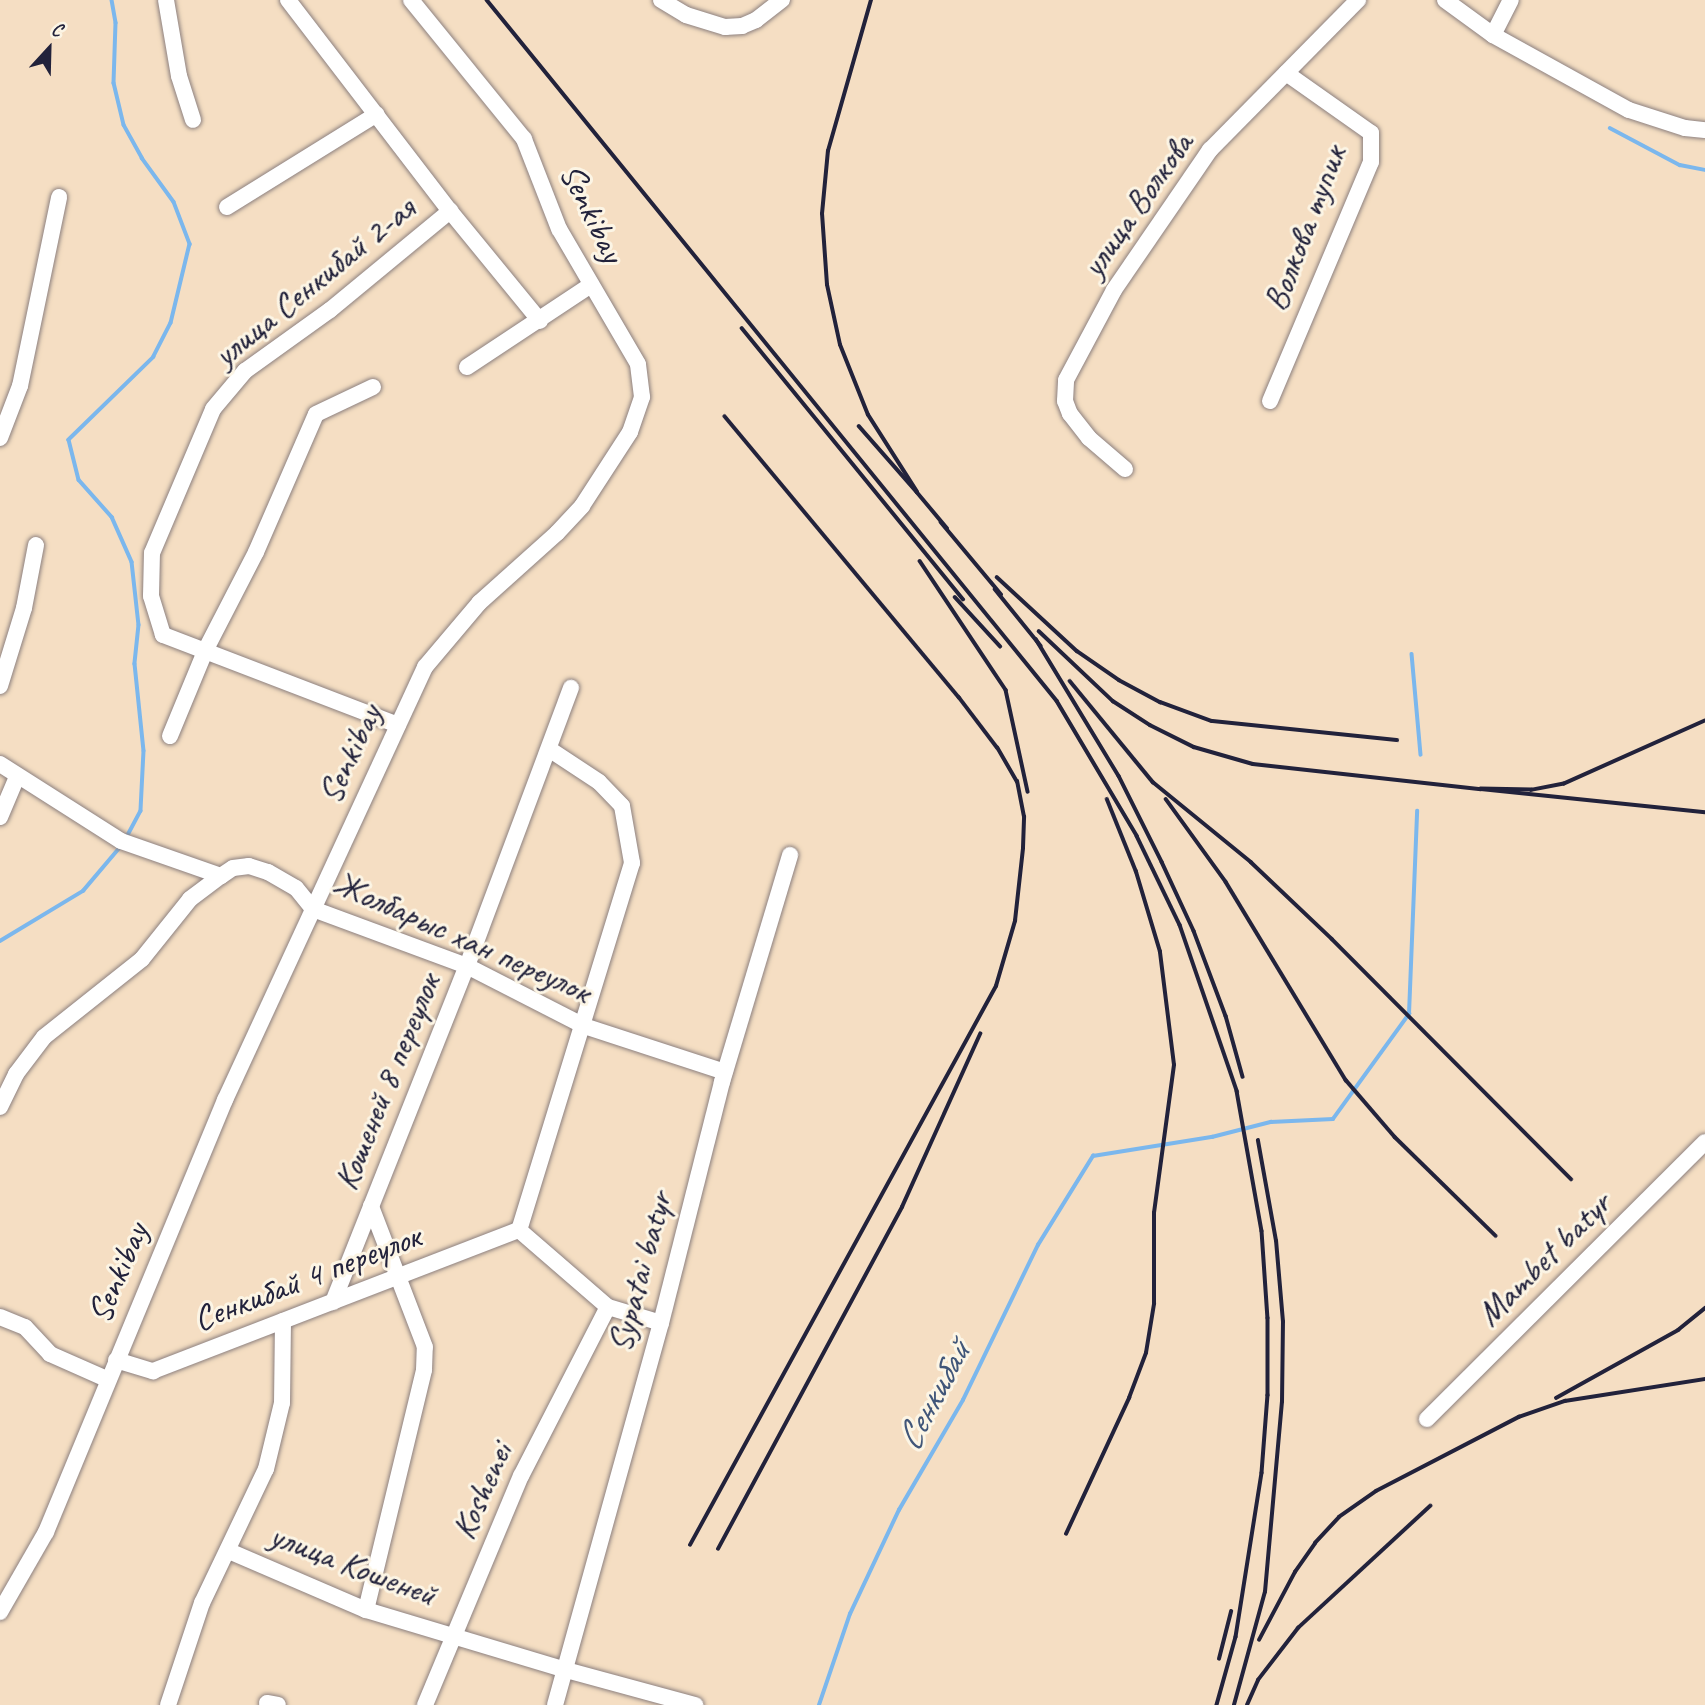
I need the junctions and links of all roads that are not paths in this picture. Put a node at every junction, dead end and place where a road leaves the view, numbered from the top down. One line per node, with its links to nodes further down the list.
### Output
1 (166, 0): 12 (street)
2 (288, 0): 11 (street, улица Сенкибай 2-ая)
3 (411, 0): 17 (street, Senkibay)
4 (661, 0): 5 (street)
5 (782, 0)
6 (1358, 0): 10 (street, улица Волкова)
7 (1445, 0): 9 (street)
8 (1511, 0): 9 (street)
9 (1493, 36): 13 (street)
10 (1286, 73): 21 (street, Волкова тупик); 23 (street, улица Волкова)
11 (377, 114): 15 (street); 16 (street, улица Сенкибай 2-ая)
12 (193, 120)
13 (1705, 130)
14 (59, 197): 22 (street)
15 (228, 207)
16 (450, 211): 18 (street, улица Сенкибай 2-ая); 25 (street, улица Сенкибай 2-ая)
17 (591, 285): 18 (street); 28 (street, Senkibay)
18 (540, 321): 19 (street)
19 (467, 367)
20 (373, 387): 25 (street)
21 (1270, 401)
22 (0, 438)
23 (1125, 469)
24 (37, 545): 26 (street)
25 (206, 649): 28 (street, улица Сенкибай 2-ая); 29 (street)
26 (0, 686)
27 (571, 688): 30 (street, Кошеней 8 переулок)
28 (398, 725): 36 (street, Senkibay)
29 (170, 736)
30 (548, 749): 37 (street, Кошеней 8 переулок); 38 (street)
31 (0, 764): 32 (street)
32 (17, 777): 33 (street); 35 (street)
33 (0, 817)
34 (790, 855): 39 (street, Sypatai batyr)
35 (221, 876): 36 (street, Жолбарыс хан переулок); 40 (street)
36 (313, 909): 37 (street, Жолбарыс хан переулок); 50 (street, Senkibay)
37 (467, 966): 38 (street, Жолбарыс хан переулок); 42 (street, Кошеней 8 переулок)
38 (584, 1026): 39 (street, Жолбарыс хан переулок); 43 (street)
39 (725, 1072): 49 (street, Sypatai batyr)
40 (0, 1107)
41 (1705, 1142): 52 (street, Mambet batyr)
42 (371, 1206): 44 (street); 45 (street, Кошеней 8 переулок)
43 (519, 1230): 44 (street, Сенкибай 4 переулок); 46 (street)
44 (396, 1278): 45 (street, Сенкибай 4 переулок); 54 (street)
45 (333, 1302): 48 (street, Сенкибай 4 переулок)
46 (608, 1307): 49 (street); 56 (street, Koshenei)
47 (0, 1317): 51 (street)
48 (283, 1321): 50 (street, Сенкибай 4 переулок); 53 (street)
49 (661, 1324): 57 (street, Sypatai batyr)
50 (116, 1360): 51 (street, Senkibay)
51 (109, 1380): 55 (street, Senkibay)
52 (1427, 1419)
53 (229, 1551): 54 (street, улица Кошеней); 58 (street)
54 (366, 1610): 56 (street, улица Кошеней)
55 (0, 1612)
56 (454, 1636): 57 (street, улица Кошеней); 59 (street, Koshenei)
57 (566, 1671): 60 (street, Sypatai batyr); 61 (street)
58 (168, 1705)
59 (425, 1705)
60 (555, 1705)
61 (695, 1705)

